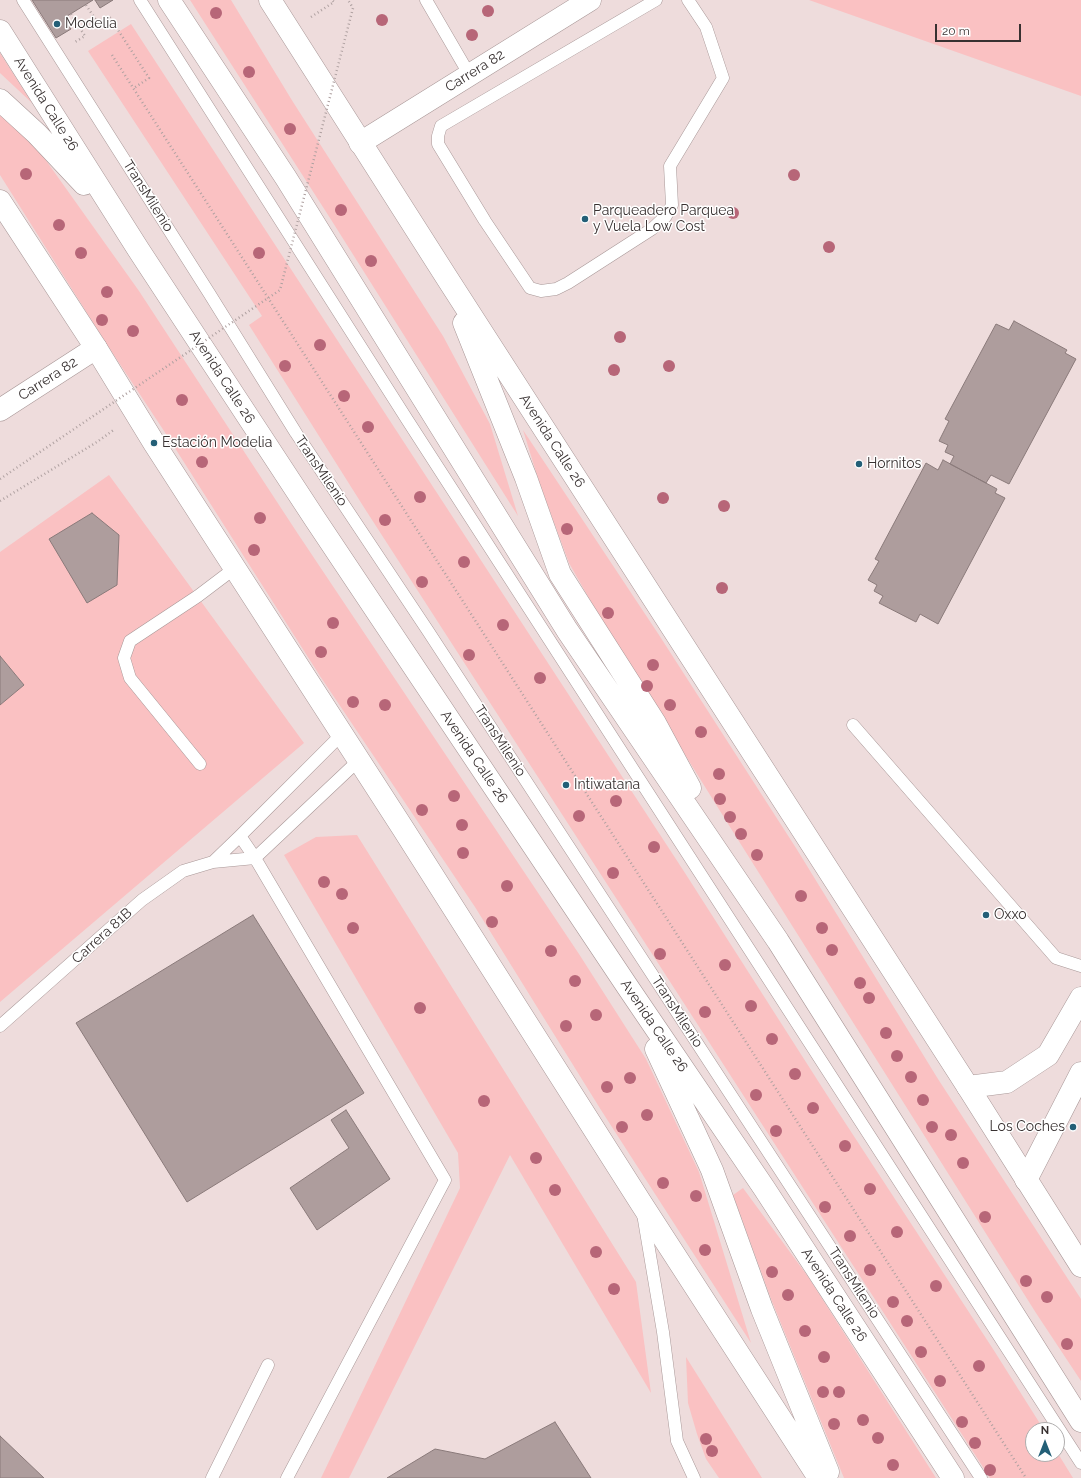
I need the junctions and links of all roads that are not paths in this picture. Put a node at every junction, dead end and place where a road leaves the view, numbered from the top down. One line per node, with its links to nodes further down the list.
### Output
1 (23, 0): 45 (lane, TransMilenio)
2 (140, 0): 38 (lane)
3 (169, 0): 26 (main road)
4 (270, 0): 12 (main road, Avenida Calle 26)
5 (426, 0): 10 (lane)
6 (590, 0): 10 (main road, Carrera 82)
7 (656, 0): 8 (lane)
8 (688, 0)
9 (0, 31): 14 (main road, Avenida Calle 26)
10 (469, 74): 12 (main road, Carrera 82)
11 (0, 100): 14 (main road)
12 (360, 143): 15 (main road, Avenida Calle 26)
13 (0, 201): 16 (main road)
14 (138, 249): 28 (main road, Avenida Calle 26)
15 (446, 278): 26 (main road); 32 (main road, Avenida Calle 26)
16 (96, 348): 17 (main road, Carrera 82); 18 (main road)
17 (0, 410)
18 (235, 568): 20 (main road); 22 (lane)
19 (854, 725): 27 (lane)
20 (342, 734): 21 (main road); 23 (lane, Carrera 81B)
21 (359, 760): 24 (lane); 34 (main road)
22 (200, 764)
23 (240, 836): 24 (lane); 25 (lane, Carrera 81B)
24 (255, 858): 25 (lane, Carrera 81B); 40 (lane)
25 (213, 862): 30 (lane, Carrera 81B)
26 (744, 890): 37 (main road)
27 (1081, 966)
28 (626, 986): 43 (main road); 44 (main road, Avenida Calle 26)
29 (1081, 998): 32 (main road)
30 (0, 1026)
31 (1081, 1073): 33 (main road)
32 (968, 1087): 33 (main road, Avenida Calle 26)
33 (1026, 1180): 35 (main road, Avenida Calle 26)
34 (641, 1203): 41 (lane); 42 (main road)
35 (1081, 1266)
36 (268, 1365): 39 (lane)
37 (1081, 1421)
38 (1081, 1464)
39 (212, 1478)
40 (287, 1478)
41 (694, 1478)
42 (819, 1478)
43 (830, 1478)
44 (953, 1478)
45 (981, 1478)

